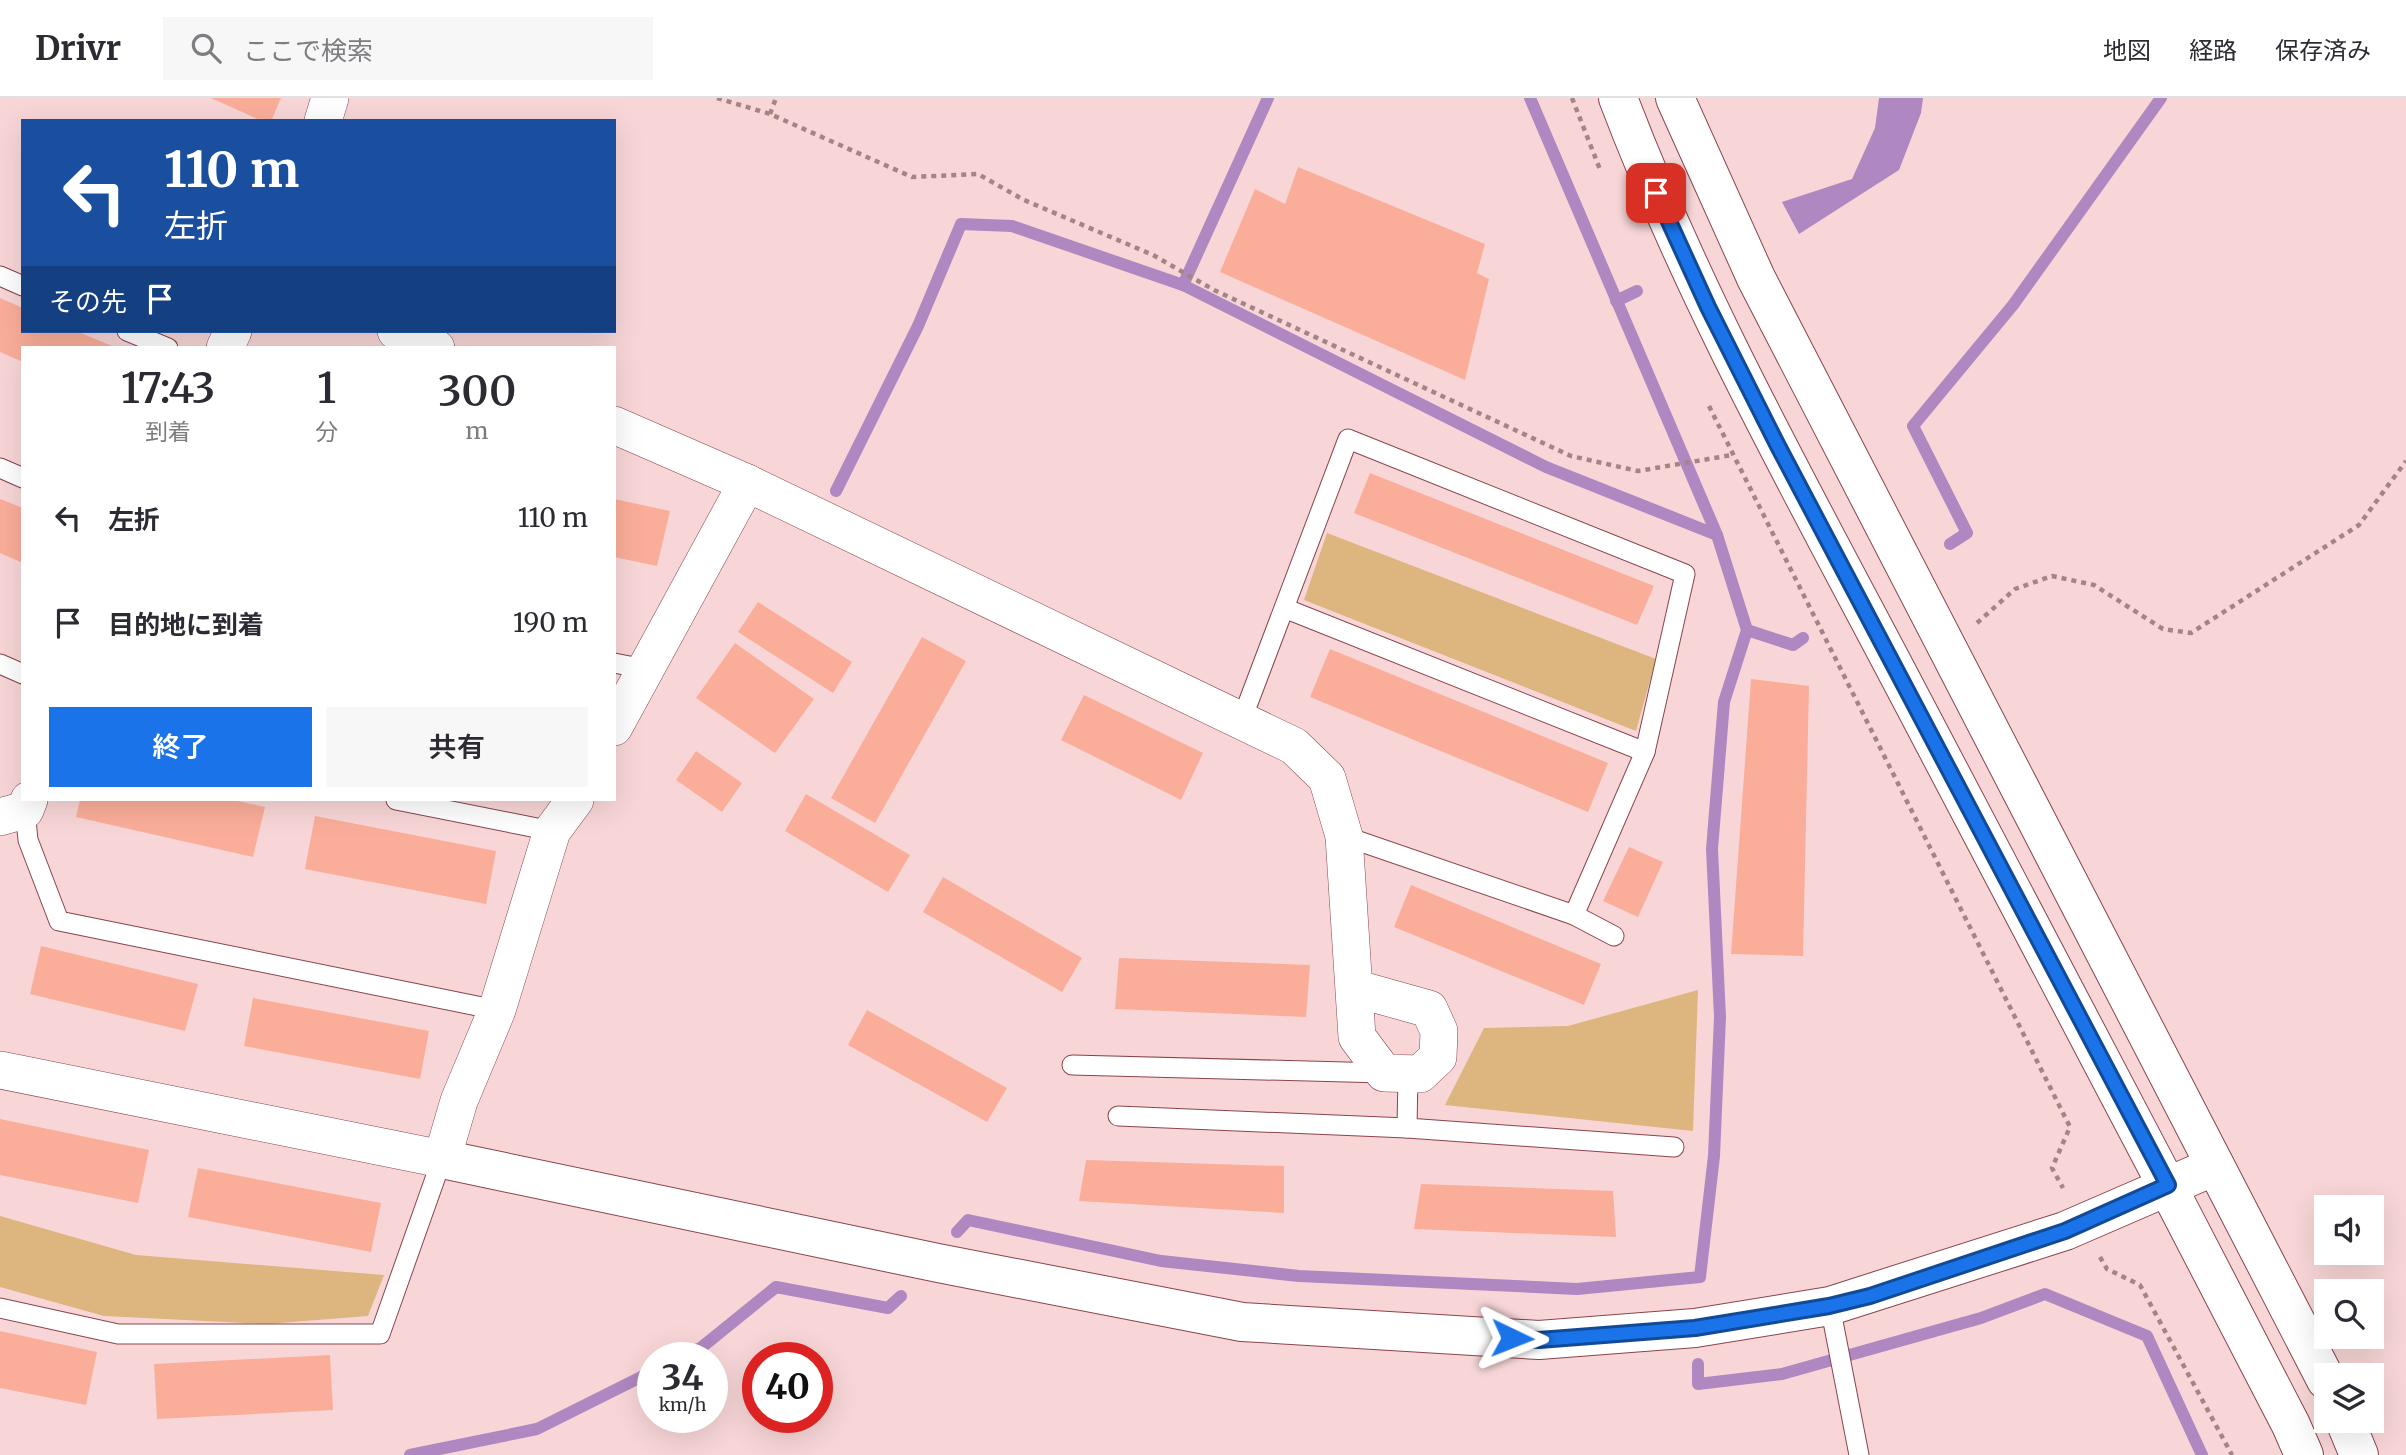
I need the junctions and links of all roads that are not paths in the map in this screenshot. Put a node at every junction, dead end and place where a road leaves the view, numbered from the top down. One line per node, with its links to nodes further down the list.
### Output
1 (330, 98): 4 (street)
2 (1618, 98): 39 (street)
3 (1675, 98): 38 (street)
4 (324, 119)
5 (0, 276): 6 (lane)
6 (21, 285)
7 (132, 333): 9 (lane)
8 (401, 333): 10 (street)
9 (162, 346)
10 (431, 346)
11 (616, 426): 14 (street)
12 (0, 468): 13 (lane)
13 (21, 477)
14 (747, 483): 17 (street); 20 (street)
15 (1284, 608): 20 (lane); 21 (lane); 21 (lane)
16 (0, 664): 18 (lane)
17 (630, 666): 19 (street)
18 (21, 673)
19 (616, 719)
20 (1242, 719): 26 (street)
21 (1645, 752): 27 (lane)
22 (401, 801): 25 (lane)
23 (574, 801): 25 (street)
24 (18, 809): 30 (lane)
25 (552, 831): 30 (street)
26 (1344, 836): 27 (lane); 29 (street)
27 (1574, 915): 28 (lane)
28 (1614, 936)
29 (1354, 988): 33 (street); 33 (street)
30 (497, 1010): 37 (street)
31 (1072, 1065): 33 (lane)
32 (0, 1070): 37 (street)
33 (1396, 1074): 35 (lane)
34 (1118, 1116): 35 (lane)
35 (1407, 1128): 36 (lane)
36 (1674, 1147)
37 (442, 1159): 40 (lane); 41 (street)
38 (2215, 1166): 39 (street); 42 (street)
39 (2168, 1185): 41 (street); 45 (street)
40 (0, 1308)
41 (1833, 1323): 44 (lane)
42 (2317, 1363)
43 (2350, 1433): 46 (street)
44 (1859, 1455)
45 (2304, 1455)
46 (2359, 1455)

